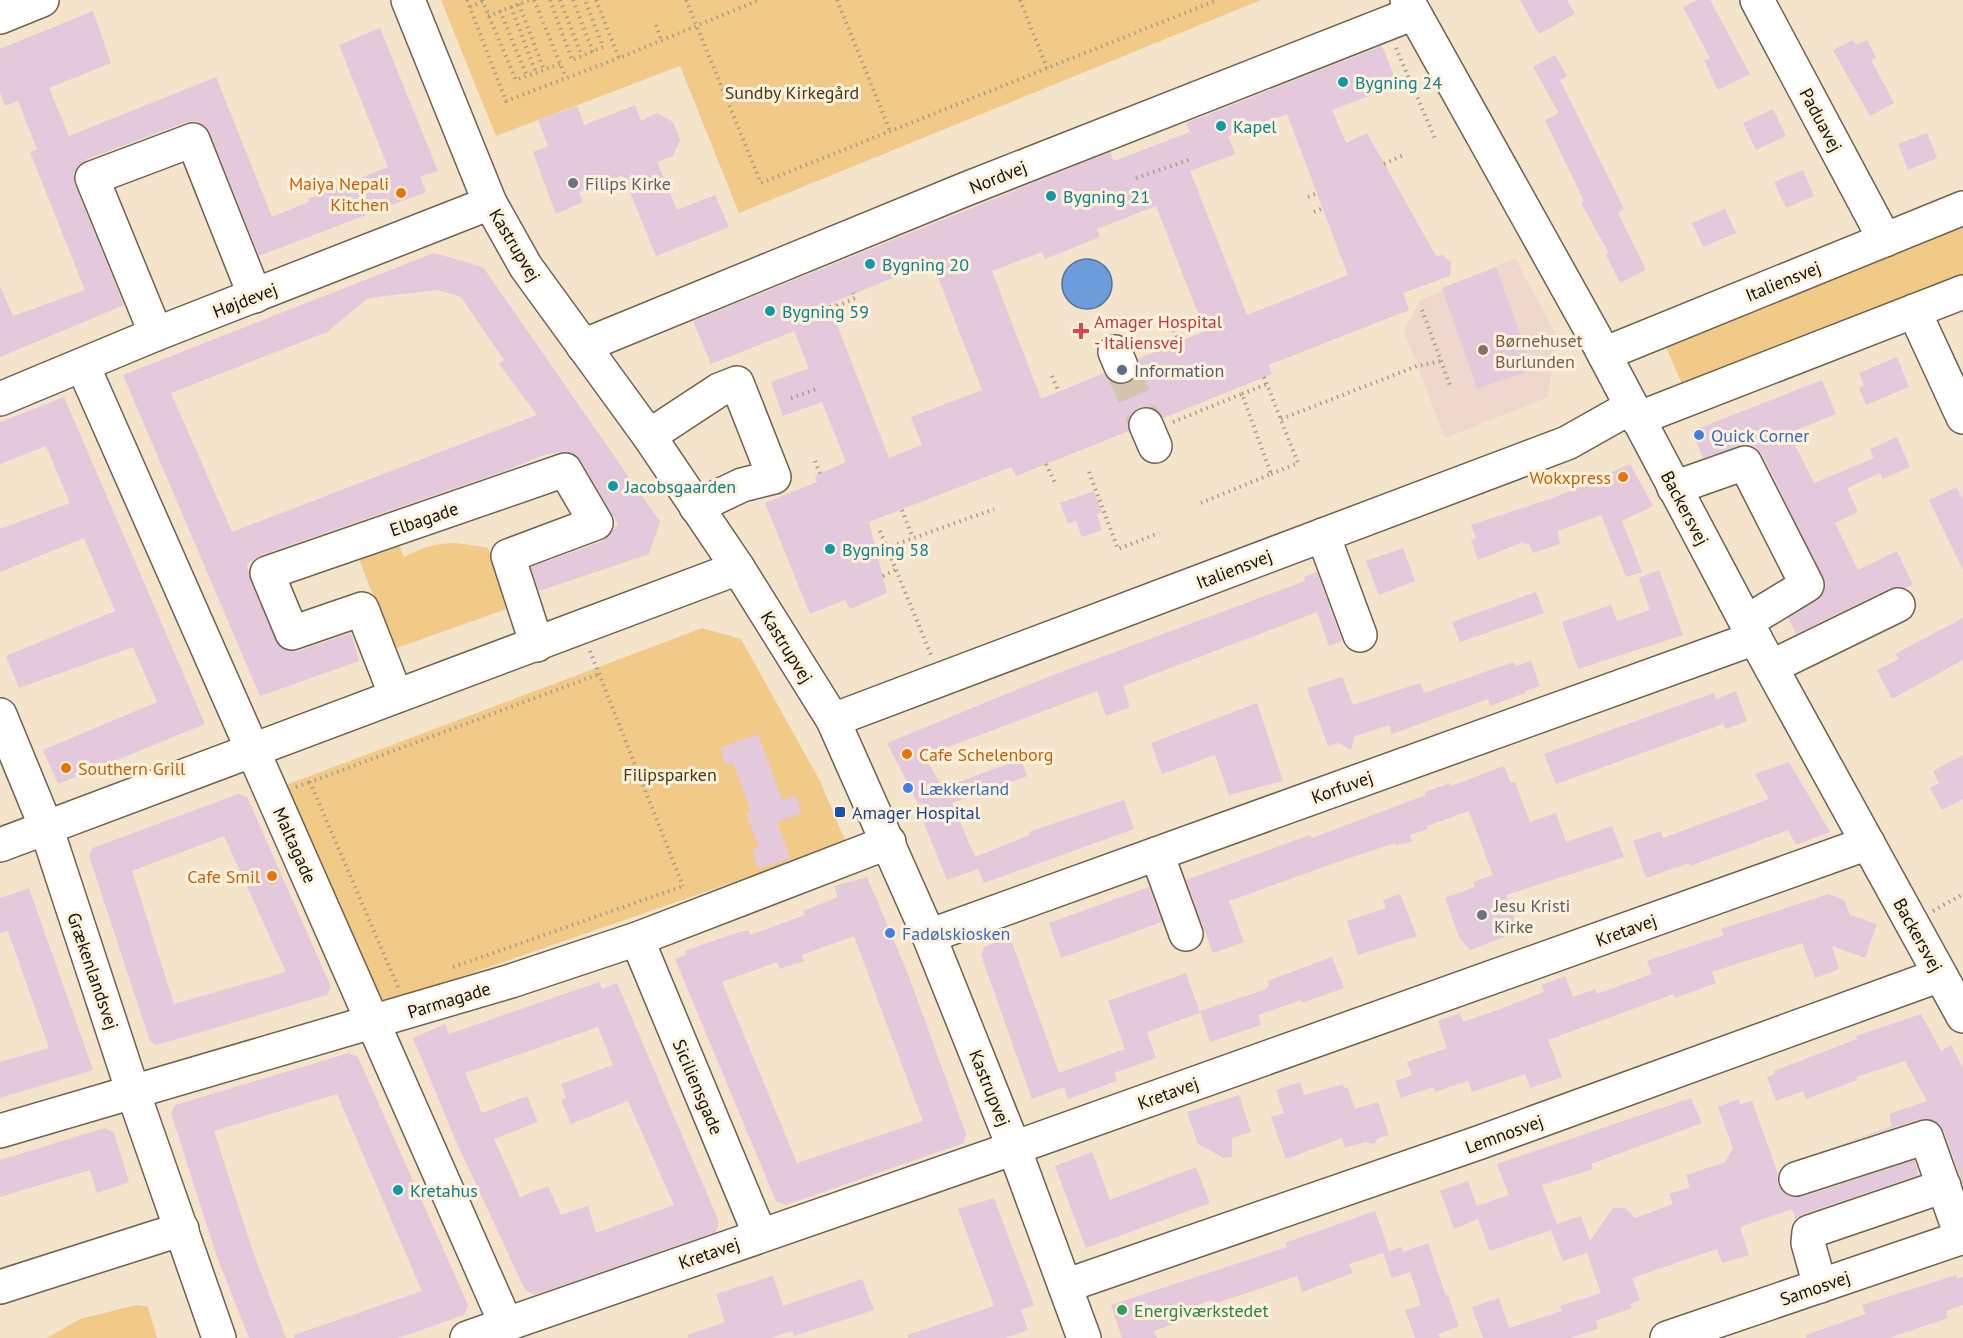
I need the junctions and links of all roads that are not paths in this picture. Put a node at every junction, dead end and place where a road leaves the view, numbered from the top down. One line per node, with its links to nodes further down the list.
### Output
1 (42, 0): 5 (street)
2 (408, 0): 6 (street, Kastrupvej)
3 (1756, 0): 8 (street, Paduavej)
4 (1402, 13): 13 (street, Nordvej); 14 (street, Backersvej)
5 (0, 17)
6 (490, 203): 10 (street, Højdevej); 13 (street, Kastrupvej)
7 (1963, 208): 8 (street, Italiensvej)
8 (1885, 240): 14 (street, Italiensvej)
9 (1963, 292): 11 (street, Italiensvej)
10 (255, 296): 12 (street, Højdevej); 12 (street)
11 (1914, 311): 17 (street, Italiensvej); 18 (street)
12 (156, 334): 15 (street, Højdevej)
13 (583, 346): 19 (street, Kastrupvej)
14 (1604, 354): 17 (street, Backersvej)
15 (83, 366): 16 (street, Højdevej); 32 (street, Maltagade)
16 (0, 399)
17 (1634, 413): 20 (street, Backersvej); 22 (street, Italiensvej)
18 (1963, 417)
19 (649, 436): 21 (street, Kastrupvej); 21 (street)
20 (1674, 488): 25 (street, Backersvej); 25 (street, Korfuvej)
21 (696, 507): 23 (street, Kastrupvej)
22 (1323, 535): 26 (street); 31 (street, Italiensvej)
23 (738, 568): 27 (street); 31 (street, Kastrupvej)
24 (1898, 605): 28 (street)
25 (1751, 630): 28 (street, Backersvej); 37 (street, Korfuvej)
26 (1360, 635)
27 (537, 645): 29 (street); 29 (street, Elbagade)
28 (1770, 667): 35 (street, Backersvej)
29 (396, 696): 32 (street)
30 (0, 715): 33 (street, Grækenlandsvej)
31 (833, 720): 34 (street, Kastrupvej)
32 (252, 750): 33 (street); 43 (street, Maltagade)
33 (46, 827): 36 (street); 44 (street, Grækenlandsvej)
34 (889, 842): 39 (street, Kastrupvej); 40 (street, Parmagade)
35 (1868, 843): 41 (street, Backersvej); 46 (street, Kretavej)
36 (0, 845)
37 (1157, 854): 38 (street); 39 (street, Korfuvej)
38 (1186, 934)
39 (929, 936): 46 (street, Kastrupvej)
40 (637, 939): 43 (street, Parmagade); 50 (street, Siciliensgade)
41 (1940, 975): 42 (street, Backersvej); 52 (street, Lemnosvej)
42 (1963, 1017)
43 (372, 1023): 44 (street, Parmagade); 55 (street, Maltagade)
44 (133, 1092): 45 (street, Parmagade); 49 (street, Grækenlandsvej)
45 (0, 1131)
46 (1014, 1148): 50 (street, Kretavej); 52 (street, Kastrupvej)
47 (1796, 1179): 48 (street)
48 (1944, 1186): 51 (street); 53 (street)
49 (182, 1229): 54 (street); 56 (street, Grækenlandsvej)
50 (760, 1236): 55 (street, Kretavej)
51 (1963, 1237): 53 (street, Samosvej)
52 (1065, 1286): 58 (street, Kastrupvej)
53 (1820, 1286): 59 (street, Samosvej)
54 (0, 1287)
55 (506, 1324): 57 (street, Kretavej)
56 (219, 1338)
57 (466, 1338)
58 (1084, 1338)
59 (1667, 1338)

